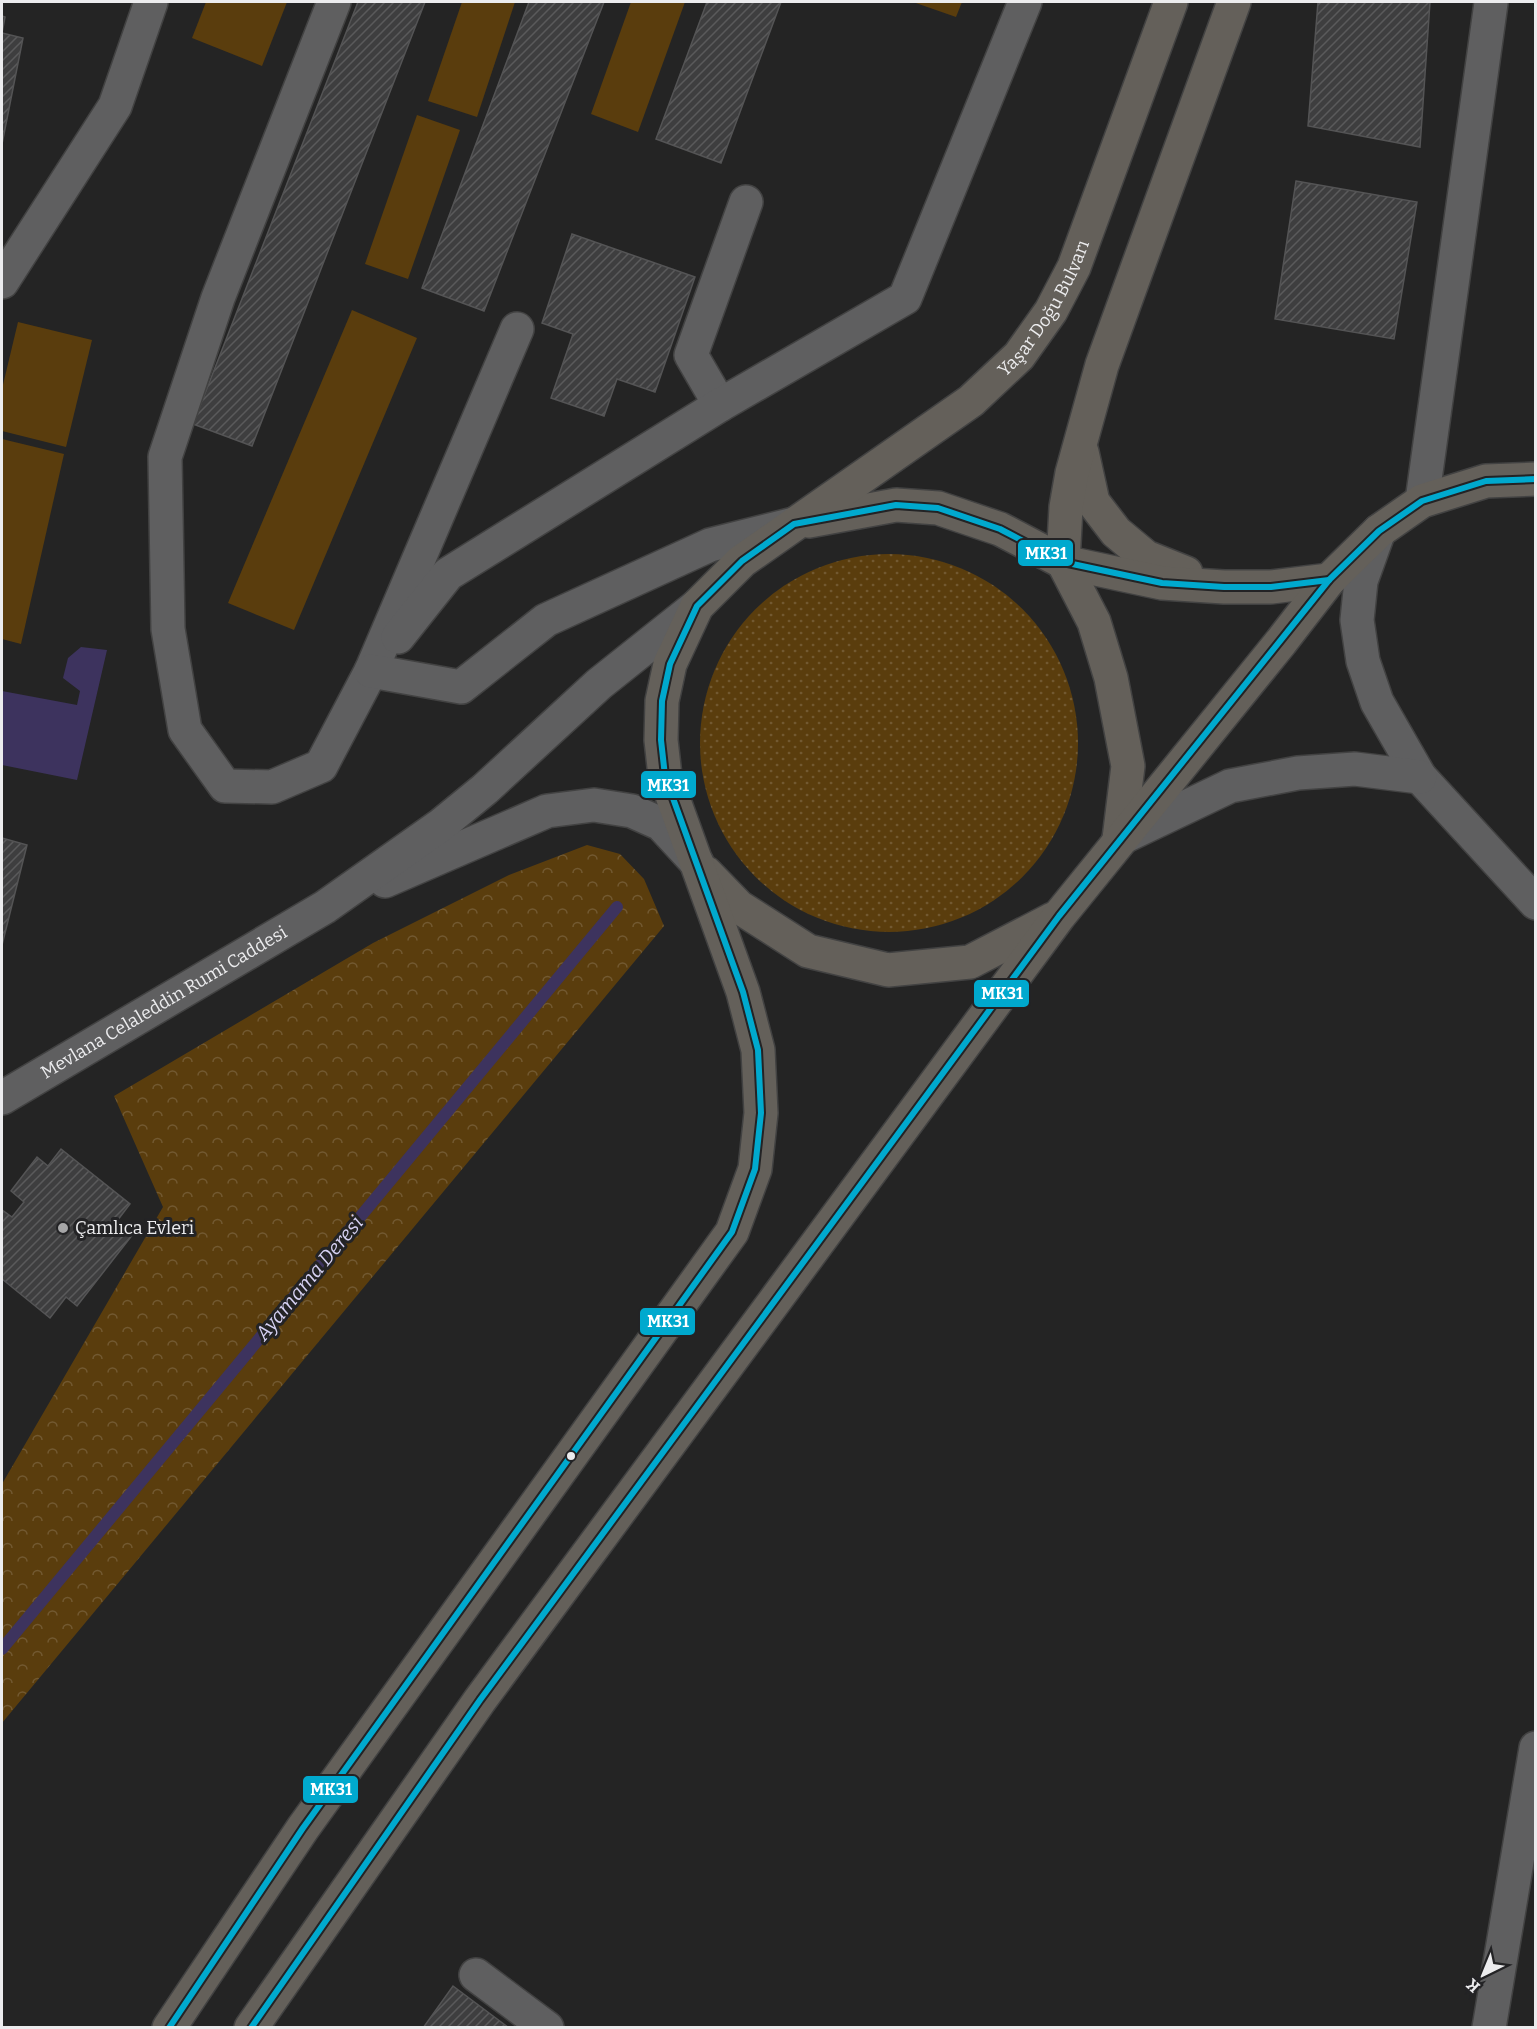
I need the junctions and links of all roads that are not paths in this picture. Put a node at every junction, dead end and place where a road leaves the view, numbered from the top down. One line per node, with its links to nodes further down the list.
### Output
1 (151, 2): 8 (street)
2 (334, 2): 20 (street)
3 (1025, 2): 10 (street)
4 (1171, 2): 14 (main road, Yaşar Doğu Bulvarı)
5 (1234, 2): 11 (main road)
6 (1491, 3): 13 (street)
7 (746, 202): 10 (street)
8 (2, 282)
9 (517, 329): 20 (street)
10 (720, 405): 20 (street)
11 (1080, 444): 16 (main road); 18 (main road)
12 (1536, 479): 13 (main road)
13 (1422, 501): 15 (main road)
14 (794, 524): 16 (main road); 19 (main road, Yaşar Doğu Bulvarı); 20 (street)
15 (1379, 531): 17 (main road); 21 (street)
16 (1063, 562): 18 (main road); 22 (main road)
17 (1329, 580): 18 (main road); 22 (main road)
18 (1218, 586)
19 (697, 606): 23 (main road); 25 (street)
20 (371, 671)
21 (1420, 777): 22 (street); 24 (street)
22 (1119, 839): 26 (main road)
23 (699, 865): 25 (street); 26 (main road); 30 (main road)
24 (1536, 903)
25 (325, 907): 27 (street, Mevlana Celaleddin Rumi Caddesi)
26 (1059, 916): 31 (main road)
27 (2, 1098)
28 (1536, 1748): 33 (street)
29 (476, 1975): 32 (street)
30 (169, 2028)
31 (251, 2028)
32 (547, 2028)
33 (1489, 2028)

